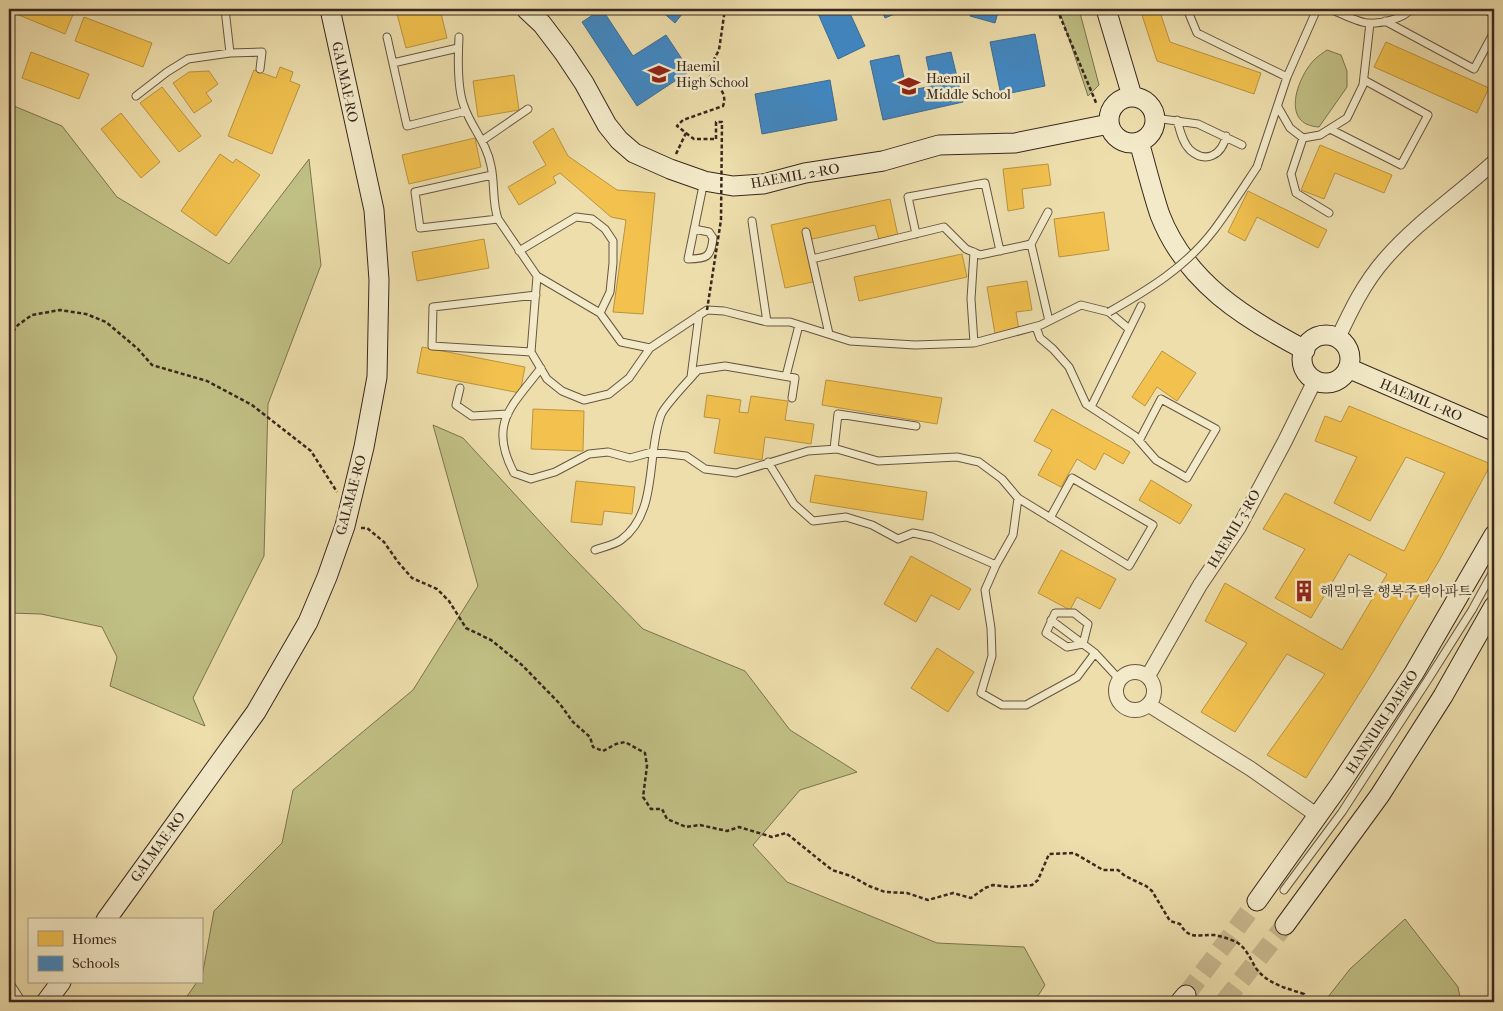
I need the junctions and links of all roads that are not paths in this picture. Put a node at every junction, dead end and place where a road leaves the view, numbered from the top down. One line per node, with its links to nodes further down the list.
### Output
1 (225, 9): 17 (lane)
2 (330, 9): 99 (street, GALMAE-RO)
3 (526, 9): 38 (street, HAEMIL 2-RO)
4 (1106, 9): 23 (street)
5 (1187, 9): 20 (lane)
6 (1317, 9): 20 (lane)
7 (1330, 9): 12 (lane)
8 (1411, 9): 11 (lane)
9 (1484, 9): 10 (lane)
10 (1494, 14)
11 (1385, 21): 12 (lane); 13 (lane)
12 (1370, 23): 21 (lane)
13 (1494, 32)
14 (458, 36): 16 (lane)
15 (387, 37): 18 (lane)
16 (458, 48): 18 (lane); 26 (lane)
17 (230, 53): 19 (lane); 22 (lane)
18 (393, 63): 26 (lane)
19 (260, 69)
20 (1287, 77): 24 (lane)
21 (1364, 80): 30 (lane); 30 (lane)
22 (136, 96)
23 (1132, 96): 27 (street); 29 (street)
24 (1278, 107): 32 (lane); 54 (lane, bridge)
25 (528, 109): 33 (lane)
26 (466, 111): 33 (lane)
27 (1155, 118): 28 (lane); 34 (street)
28 (1178, 120): 31 (lane); 31 (lane)
29 (1110, 124): 34 (street); 38 (street, HAEMIL 2-RO)
30 (1330, 129): 32 (lane)
31 (1226, 136): 35 (lane)
32 (1303, 138): 40 (lane)
33 (483, 140): 37 (lane)
34 (1139, 142): 66 (street)
35 (1242, 145)
36 (1494, 162): 63 (street)
37 (492, 175): 41 (lane); 41 (lane)
38 (704, 181): 43 (lane)
39 (1048, 212): 46 (lane)
40 (1330, 213)
41 (498, 220): 47 (lane)
42 (752, 221): 58 (lane)
43 (694, 229): 43 (lane)
44 (806, 232): 50 (lane)
45 (916, 234): 48 (lane); 49 (lane); 50 (lane)
46 (1031, 244): 48 (lane); 57 (lane)
47 (519, 250): 51 (lane); 55 (lane)
48 (1000, 251): 49 (lane)
49 (974, 252): 64 (lane)
50 (812, 259): 62 (lane)
51 (537, 276): 52 (lane); 55 (lane)
52 (536, 295): 67 (lane); 67 (lane)
53 (1141, 306): 61 (lane)
54 (1109, 312): 57 (lane); 61 (lane)
55 (600, 313): 65 (lane)
56 (699, 316): 58 (lane); 65 (lane); 71 (lane)
57 (1049, 321): 60 (lane)
58 (767, 322): 59 (lane)
59 (800, 325): 62 (lane); 70 (lane)
60 (1036, 326): 64 (lane); 75 (lane)
61 (1129, 329): 75 (lane)
62 (829, 334): 64 (lane)
63 (1338, 338): 66 (street); 69 (street)
64 (974, 343)
65 (650, 348): 68 (lane)
66 (1305, 350): 72 (street)
67 (531, 352): 68 (lane)
68 (541, 368): 76 (lane)
69 (1348, 368): 72 (street); 78 (street, HAEMIL 1-RO)
70 (786, 376): 71 (lane); 74 (lane)
71 (691, 378): 81 (lane)
72 (1316, 380): 93 (street, HAEMIL 3-RO)
73 (460, 388): 76 (lane)
74 (792, 398)
75 (1091, 407): 79 (lane)
76 (508, 414): 81 (lane)
77 (916, 426): 80 (lane)
78 (1494, 431)
79 (1139, 441): 79 (lane)
80 (834, 449): 82 (lane); 83 (lane)
81 (652, 452): 82 (lane); 86 (lane)
82 (768, 462): 87 (lane)
83 (1018, 498): 84 (lane); 87 (lane)
84 (1050, 518): 84 (lane)
85 (1494, 534): 96 (street, HANNURI-DAERO)
86 (595, 550)
87 (996, 565): 92 (lane)
88 (1494, 570): 97 (lane)
89 (1494, 606): 100 (street)
90 (1051, 620): 91 (lane); 91 (lane); 91 (lane)
91 (1083, 644): 92 (lane)
92 (1095, 653): 94 (lane)
93 (1148, 676): 94 (street); 95 (street)
94 (1119, 679): 95 (street)
95 (1148, 705): 96 (street)
96 (1318, 816): 98 (street, HANNURI-DAERO)
97 (1284, 890)
98 (1257, 901)
99 (107, 918)
100 (1285, 925)
101 (9, 982): 103 (lane)
102 (60, 984): 104 (street)
103 (22, 1002)
104 (46, 1002)

